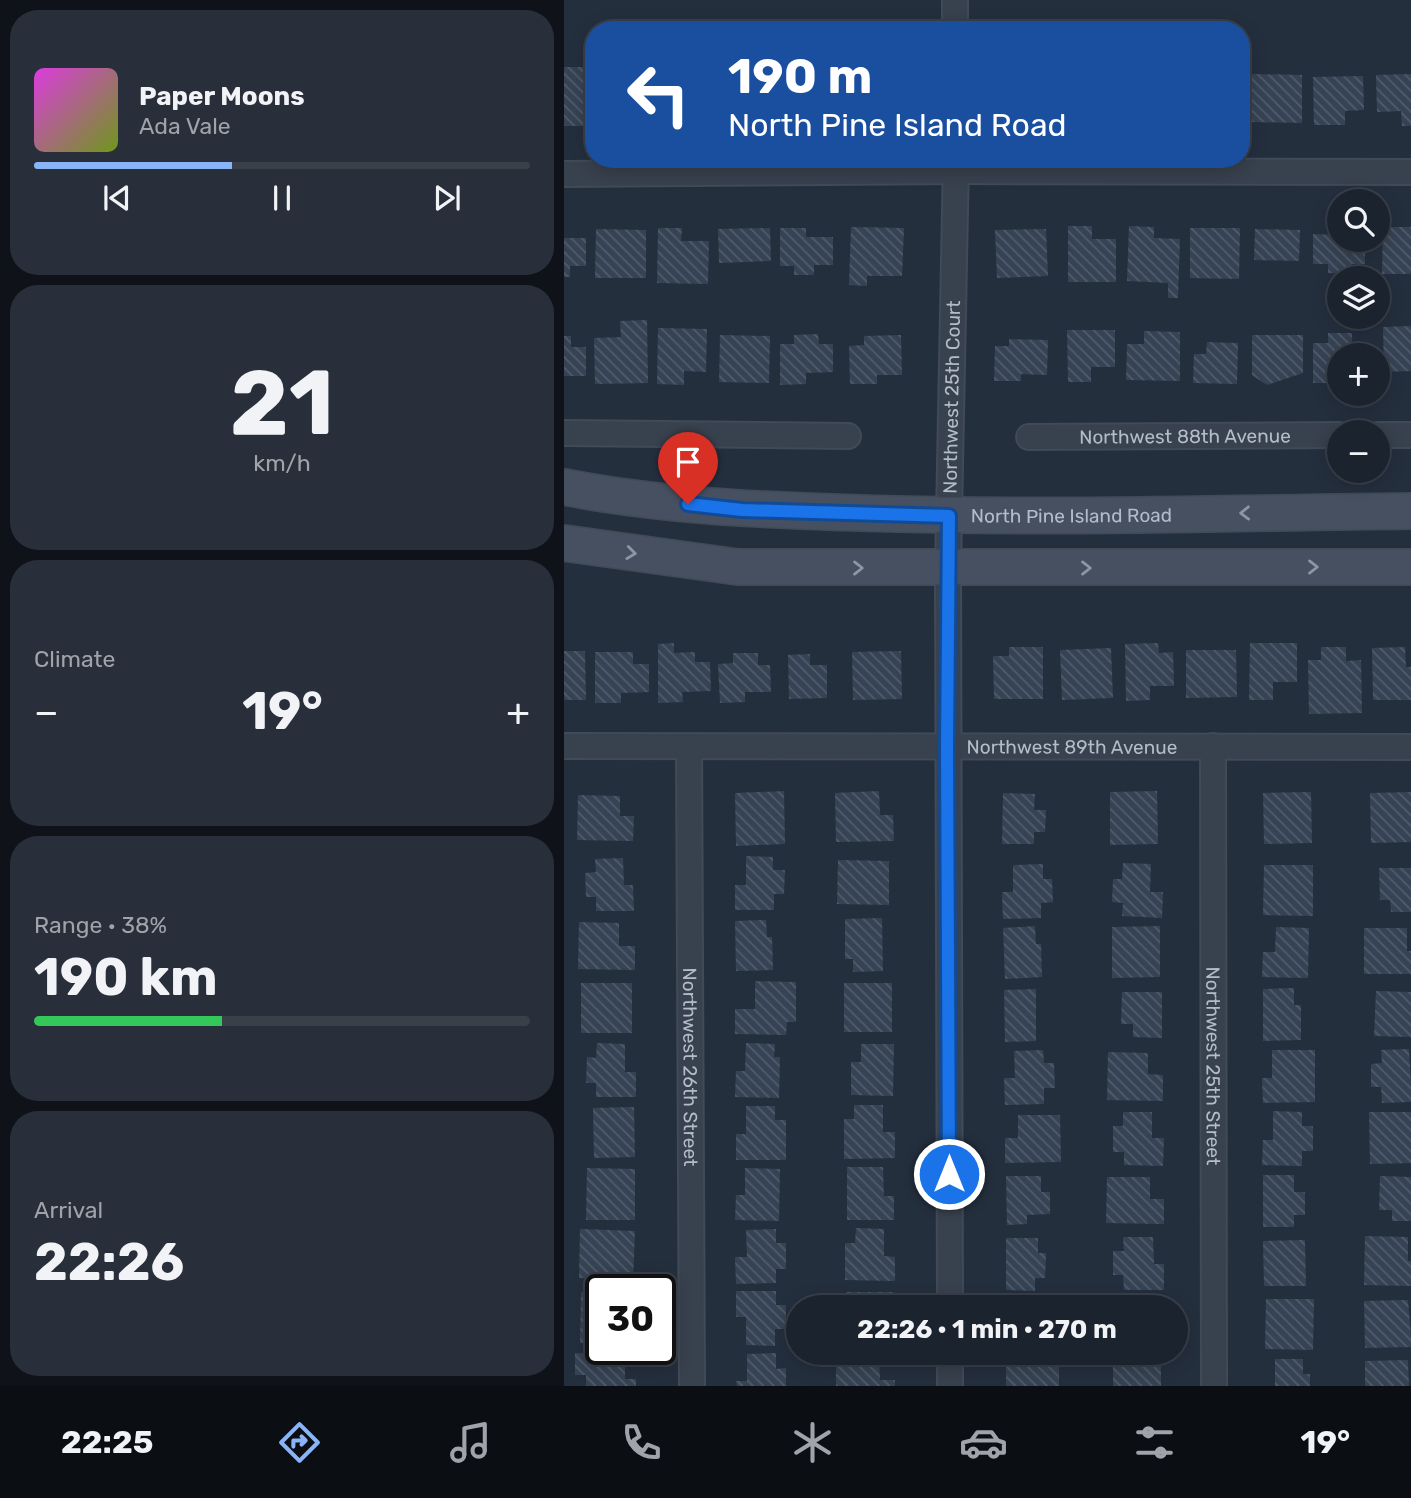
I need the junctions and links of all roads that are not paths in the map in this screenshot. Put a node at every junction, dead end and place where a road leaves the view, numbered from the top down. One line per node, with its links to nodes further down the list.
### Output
1 (955, 0): 2 (street)
2 (955, 21)
3 (825, 168): 7 (street)
4 (956, 168): 16 (street, Northwest 25th Court)
5 (1151, 168): 6 (street)
6 (1412, 172)
7 (564, 174)
8 (564, 433): 11 (street)
9 (1390, 435): 10 (street)
10 (1412, 435)
11 (848, 436)
12 (1327, 436): 13 (street, Northwest 88th Avenue)
13 (1029, 437)
14 (564, 487): 16 (main road, North Pine Island Road)
15 (1412, 511): 16 (main road, North Pine Island Road, one-way to 16)
16 (949, 516): 19 (street, Northwest 25th Court)
17 (564, 543): 19 (main road, one-way to 19)
18 (1412, 567): 19 (main road, one-way to 18)
19 (948, 568): 21 (street, Northwest 25th Court)
20 (564, 746): 23 (street, Northwest 89th Avenue)
21 (947, 746): 22 (street, Northwest 89th Avenue); 23 (street, Northwest 89th Avenue); 25 (street, Northwest 25th Court)
22 (1213, 746): 24 (street, Northwest 89th Avenue); 29 (street, Northwest 25th Street)
23 (689, 747): 27 (street, Northwest 26th Street)
24 (1412, 747)
25 (950, 1295)
26 (950, 1365): 28 (street)
27 (692, 1386)
28 (950, 1386)
29 (1214, 1386)

